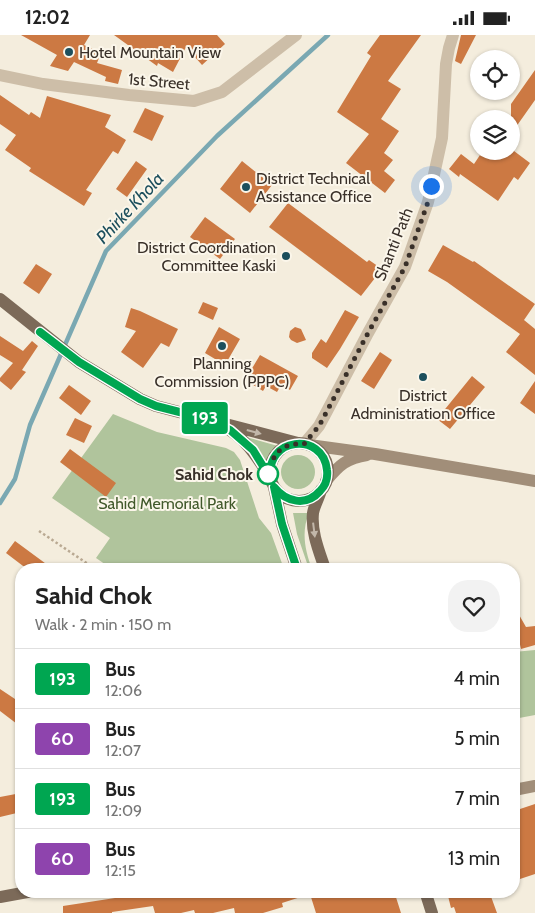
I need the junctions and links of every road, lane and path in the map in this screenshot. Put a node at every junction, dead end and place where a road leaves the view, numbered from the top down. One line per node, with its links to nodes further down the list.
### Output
1 (296, 35): 3 (street, 1st Street)
2 (453, 35): 6 (street, Shanti Path)
3 (0, 75)
4 (0, 299): 5 (main road)
5 (211, 420): 6 (main road, one-way to 6); 9 (main road)
6 (304, 444): 7 (main road); 9 (main road); 10 (main road)
7 (375, 454): 8 (main road); 10 (main road)
8 (535, 481)
9 (272, 483): 10 (main road); 13 (main road)
10 (324, 486): 14 (main road, one-way to 14)
11 (39, 531): 12 (path)
12 (87, 563)
13 (295, 563)
14 (323, 563)
15 (535, 786): 16 (main road)
16 (520, 789)
17 (15, 894): 18 (main road)
18 (0, 897)
19 (427, 898): 20 (main road)
20 (432, 913)

